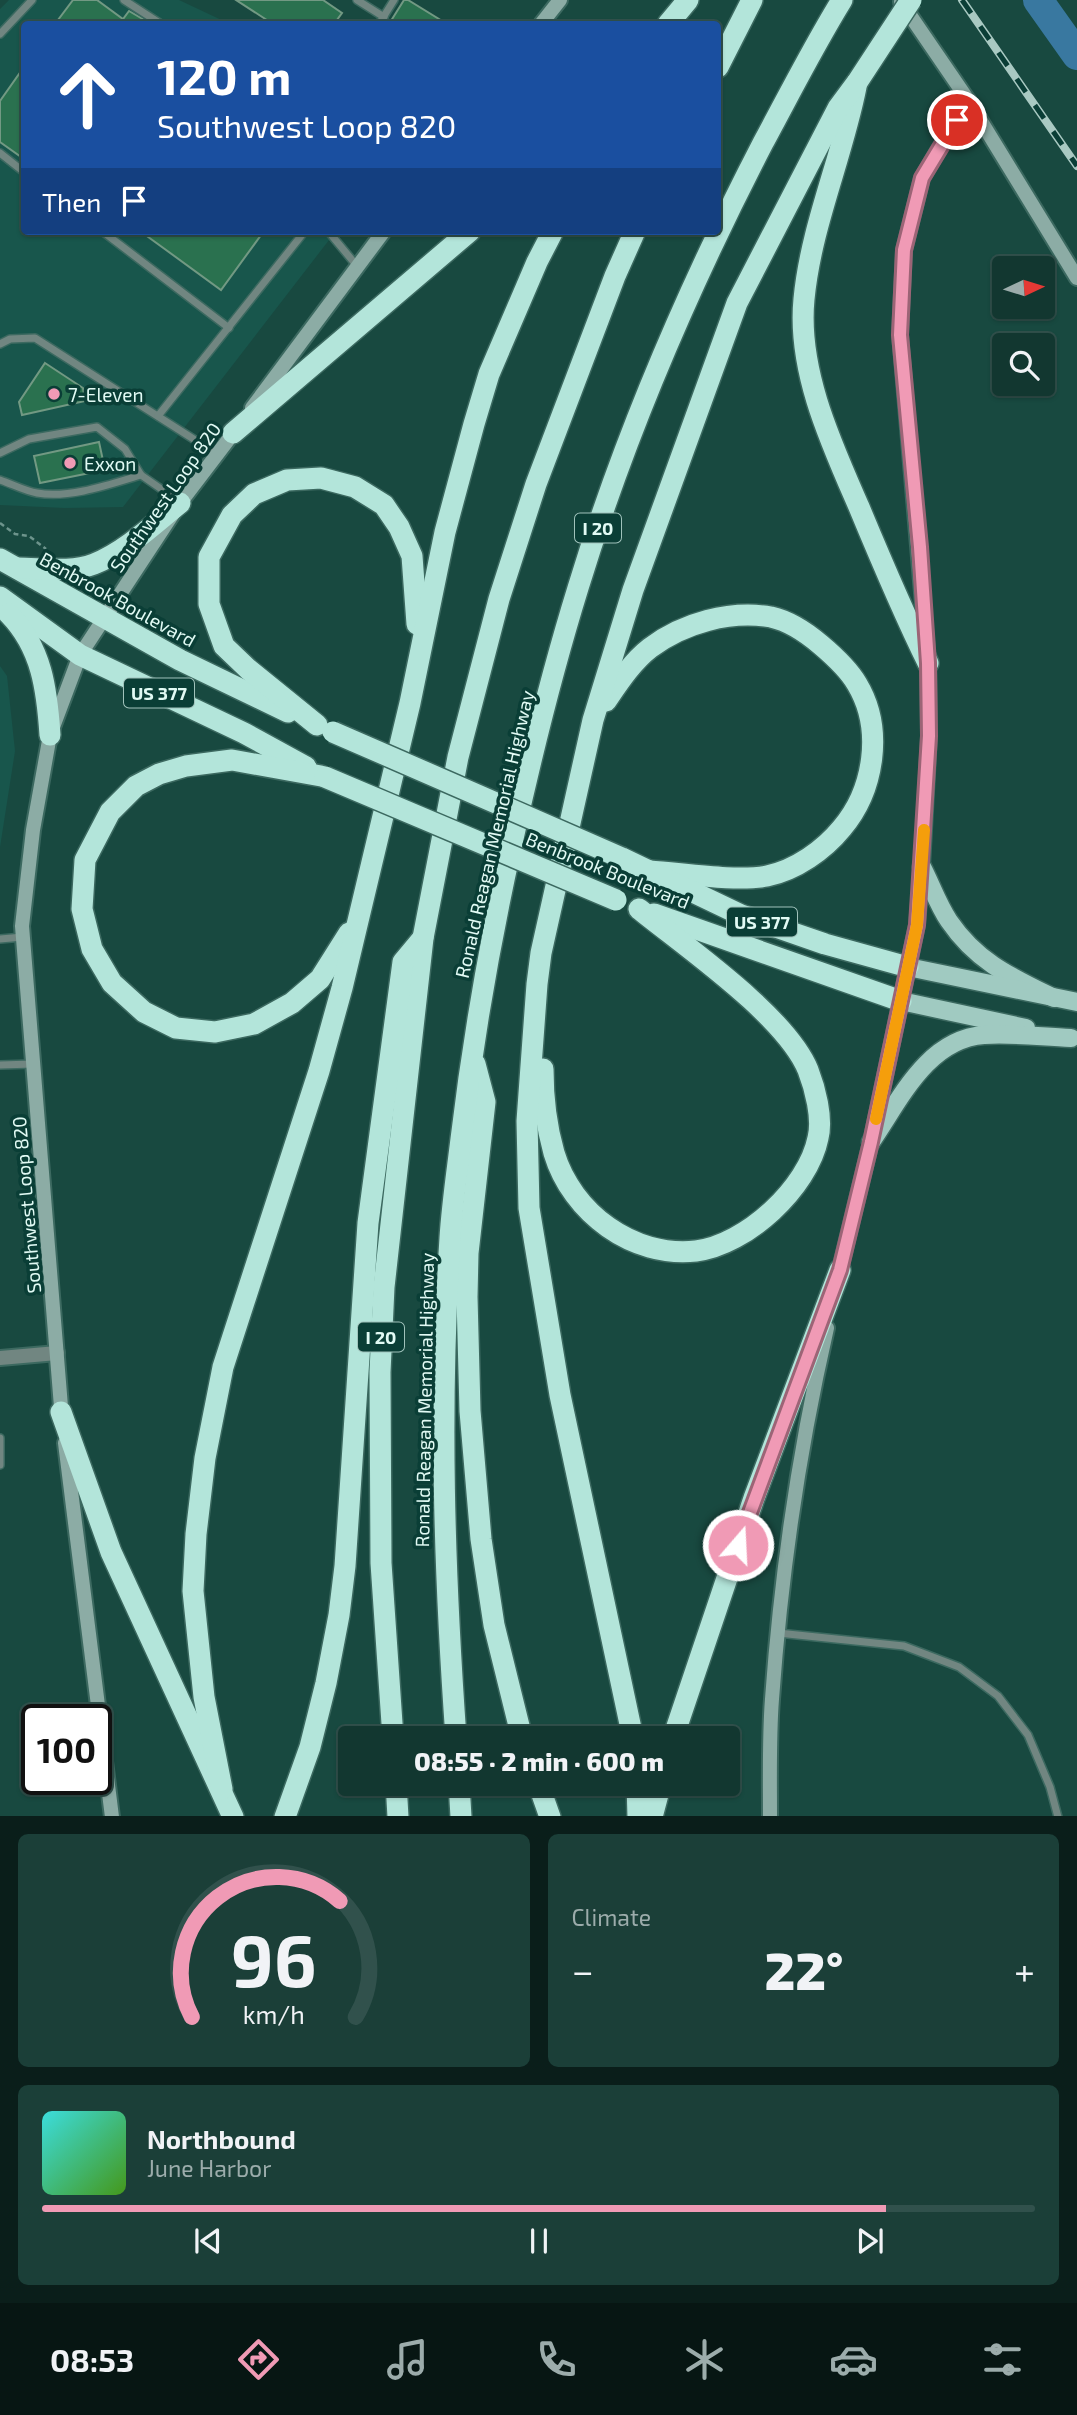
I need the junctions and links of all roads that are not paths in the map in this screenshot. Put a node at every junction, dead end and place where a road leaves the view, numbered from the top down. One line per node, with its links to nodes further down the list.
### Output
1 (32, 0): 16 (lane)
2 (124, 0): 11 (lane)
3 (357, 0): 12 (lane)
4 (394, 0): 12 (lane)
5 (560, 0): 13 (main road)
6 (689, 0): 14 (highway); 15 (highway)
7 (752, 0): 17 (highway)
8 (842, 0): 22 (highway, Ronald Reagan Memorial Highway / I 20)
9 (900, 0): 19 (main road)
10 (911, 0): 18 (highway, bridge)
11 (156, 21)
12 (381, 21)
13 (543, 21)
14 (671, 21)
15 (679, 21)
16 (0, 34)
17 (721, 61)
18 (858, 81): 48 (highway); 49 (highway)
19 (968, 100): 32 (main road); 48 (main road)
20 (0, 153): 21 (lane)
21 (21, 170)
22 (721, 226)
23 (107, 235): 33 (lane)
24 (302, 235): 33 (lane)
25 (331, 235): 31 (lane)
26 (381, 235): 31 (main road, Southwest Loop 820)
27 (465, 235): 36 (highway)
28 (551, 235): 46 (highway)
29 (633, 235): 58 (highway, Ronald Reagan Memorial Highway / I 20)
30 (717, 235): 66 (highway, Ronald Reagan Memorial Highway / I 20)
31 (358, 266): 36 (main road, Southwest Loop 820)
32 (1077, 278)
33 (229, 328): 35 (lane)
34 (0, 344): 35 (lane)
35 (158, 416): 38 (lane)
36 (233, 433): 38 (main road, Southwest Loop 820)
37 (0, 453): 39 (lane)
38 (217, 454): 41 (main road, Southwest Loop 820)
39 (142, 475): 40 (lane); 41 (lane)
40 (0, 480)
41 (180, 503): 42 (highway); 45 (main road, Southwest Loop 820)
42 (6, 563): 45 (highway, Benbrook Boulevard / US 377)
43 (0, 597): 47 (highway, Benbrook Boulevard / US 377)
44 (0, 605): 51 (highway)
45 (103, 618): 47 (main road, Southwest Loop 820); 50 (highway, Benbrook Boulevard / US 377)
46 (420, 646): 50 (highway); 56 (highway)
47 (80, 655): 51 (main road, Southwest Loop 820); 52 (highway, Benbrook Boulevard / US 377)
48 (928, 663): 53 (main road)
49 (593, 720): 54 (highway); 61 (highway)
50 (325, 728): 54 (highway, Benbrook Boulevard / US 377, bridge)
51 (50, 735): 57 (main road, Southwest Loop 820)
52 (323, 776): 55 (highway, Benbrook Boulevard / US 377, bridge); 56 (highway)
53 (922, 867): 60 (main road); 62 (main road)
54 (650, 871): 60 (highway, Benbrook Boulevard / US 377)
55 (639, 909): 61 (highway); 63 (highway, Benbrook Boulevard / US 377)
56 (357, 919): 82 (highway)
57 (23, 937): 59 (lane); 67 (main road, Southwest Loop 820)
58 (423, 938): 77 (highway, Ronald Reagan Memorial Highway / I 20); 88 (highway)
59 (0, 939)
60 (908, 967): 62 (main road, Benbrook Boulevard / US 377); 63 (main road)
61 (537, 984): 80 (highway)
62 (1054, 998): 64 (main road, Benbrook Boulevard / US 377)
63 (901, 1001): 65 (main road, Benbrook Boulevard / US 377); 69 (main road)
64 (1077, 1002)
65 (1074, 1039): 69 (main road)
66 (472, 1053): 78 (highway, Ronald Reagan Memorial Highway / I 20); 79 (highway)
67 (34, 1064): 68 (lane); 71 (main road, Southwest Loop 820)
68 (0, 1065)
69 (871, 1142): 70 (main road)
70 (840, 1270): 76 (main road); 81 (highway)
71 (57, 1353): 72 (street); 73 (main road, Southwest Loop 820)
72 (0, 1358)
73 (61, 1412): 82 (highway); 89 (main road, Southwest Loop 820)
74 (0, 1438): 75 (lane)
75 (0, 1465)
76 (778, 1633): 96 (main road); 97 (lane)
77 (392, 1726)
78 (455, 1726)
79 (519, 1726)
80 (630, 1726)
81 (677, 1726)
82 (222, 1789): 90 (highway)
83 (397, 1796): 91 (highway)
84 (460, 1796): 92 (highway)
85 (543, 1796): 93 (highway)
86 (637, 1796): 94 (highway)
87 (657, 1796): 95 (highway)
88 (287, 1813)
89 (112, 1816)
90 (233, 1816)
91 (398, 1816)
92 (461, 1816)
93 (550, 1816)
94 (638, 1816)
95 (652, 1816)
96 (769, 1816)
97 (1058, 1816)

